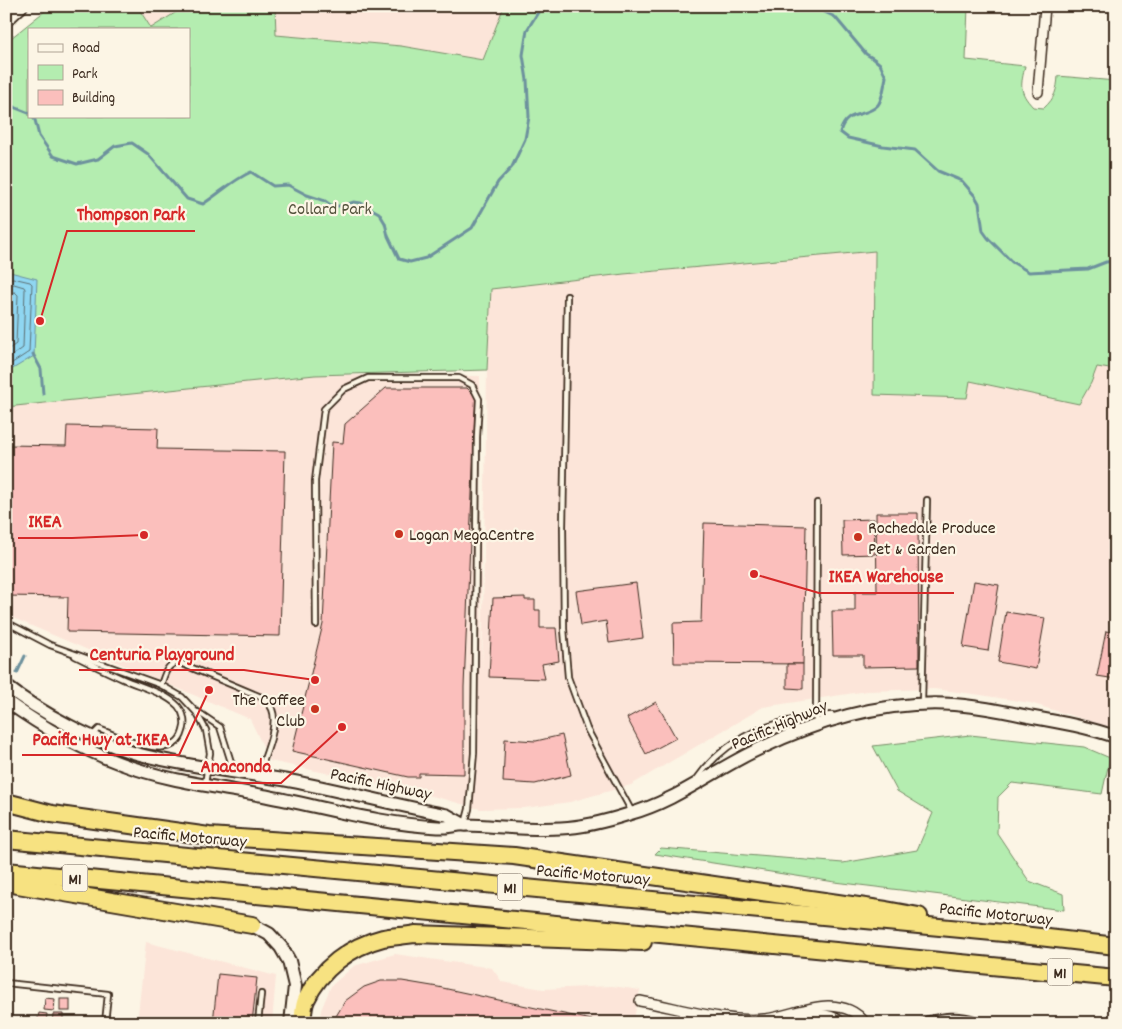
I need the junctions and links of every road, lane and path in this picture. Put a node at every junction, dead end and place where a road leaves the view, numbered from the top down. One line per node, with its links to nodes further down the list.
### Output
1 (22, 6): 3 (main road)
2 (1044, 6): 4 (street)
3 (6, 20)
4 (1038, 92)
5 (567, 296): 25 (lane)
6 (927, 500): 14 (lane)
7 (817, 503): 16 (lane)
8 (6, 622): 10 (lane)
9 (316, 625): 26 (lane)
10 (57, 646): 11 (lane); 17 (lane)
11 (161, 685): 15 (lane); 21 (lane)
12 (6, 686): 17 (street, Pacific Highway)
13 (6, 701): 22 (street, Pacific Highway)
14 (922, 704): 16 (street, Pacific Highway); 18 (street, Pacific Highway)
15 (196, 712): 19 (lane); 20 (lane)
16 (816, 720): 23 (street, Pacific Highway); 23 (lane)
17 (92, 736): 19 (street, Pacific Highway)
18 (1116, 737)
19 (208, 767): 20 (street, Pacific Highway); 22 (lane)
20 (237, 772): 21 (street, Pacific Highway)
21 (259, 776): 26 (street, Pacific Highway)
22 (205, 785): 26 (street, Pacific Highway)
23 (692, 786): 25 (street, Pacific Highway)
24 (6, 802): 31 (highway)
25 (632, 814): 26 (street, Pacific Highway)
26 (465, 825)
27 (6, 839): 31 (highway, Pacific Motorway / M1)
28 (6, 871): 32 (highway, M1)
29 (6, 883): 30 (highway)
30 (252, 925): 43 (main road)
31 (1014, 934): 33 (highway, Pacific Motorway / M1)
32 (773, 944): 34 (highway, M1); 44 (highway)
33 (1116, 946)
34 (1116, 978)
35 (6, 983): 41 (lane)
36 (261, 994): 42 (lane)
37 (640, 1001): 38 (street)
38 (682, 1009): 39 (street); 45 (lane)
39 (786, 1016): 46 (street); 47 (street)
40 (945, 1020): 48 (street); 49 (street)
41 (105, 1023)
42 (258, 1023)
43 (291, 1023)
44 (302, 1023)
45 (680, 1023)
46 (842, 1023)
47 (865, 1023)
48 (927, 1023)
49 (976, 1023)

